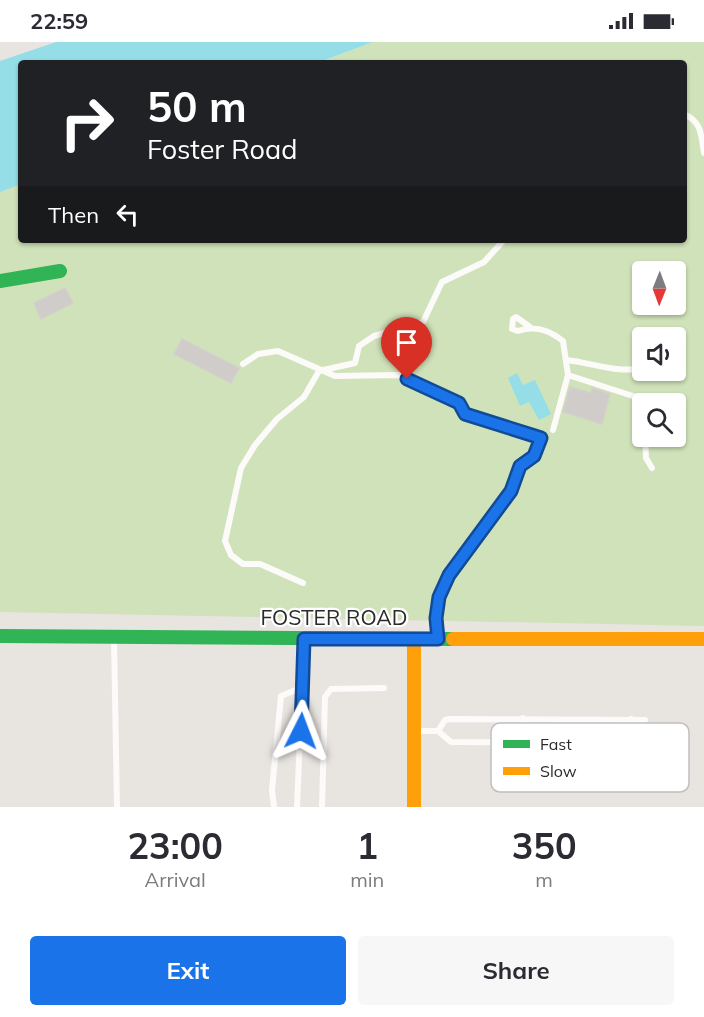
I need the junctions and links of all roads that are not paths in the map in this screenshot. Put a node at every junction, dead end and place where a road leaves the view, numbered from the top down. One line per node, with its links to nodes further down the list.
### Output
1 (687, 116): 2 (lane)
2 (704, 153)
3 (501, 243): 10 (lane)
4 (60, 271): 5 (street)
5 (0, 281)
6 (530, 327): 7 (lane)
7 (567, 360): 9 (lane); 11 (lane)
8 (243, 363): 10 (lane)
9 (632, 370)
10 (319, 371): 16 (lane); 21 (lane)
11 (568, 375): 12 (lane); 13 (lane)
12 (632, 396)
13 (553, 430)
14 (646, 447): 15 (lane)
15 (652, 468)
16 (303, 583)
17 (0, 636): 18 (street, FOSTER ROAD)
18 (114, 639): 19 (street, FOSTER ROAD); 33 (lane)
19 (304, 639): 20 (street, FOSTER ROAD); 23 (lane)
20 (414, 639): 21 (street, FOSTER ROAD); 30 (street)
21 (438, 639): 22 (street, FOSTER ROAD)
22 (704, 639)
23 (303, 687): 34 (lane); 35 (lane)
24 (384, 688): 36 (lane)
25 (523, 718): 26 (lane); 28 (lane); 31 (lane)
26 (631, 719): 27 (lane); 29 (lane)
27 (645, 720)
28 (523, 723)
29 (631, 723)
30 (413, 731): 31 (lane); 37 (street)
31 (438, 731): 32 (lane)
32 (491, 742)
33 (117, 807)
34 (274, 807)
35 (297, 807)
36 (322, 807)
37 (414, 807)

